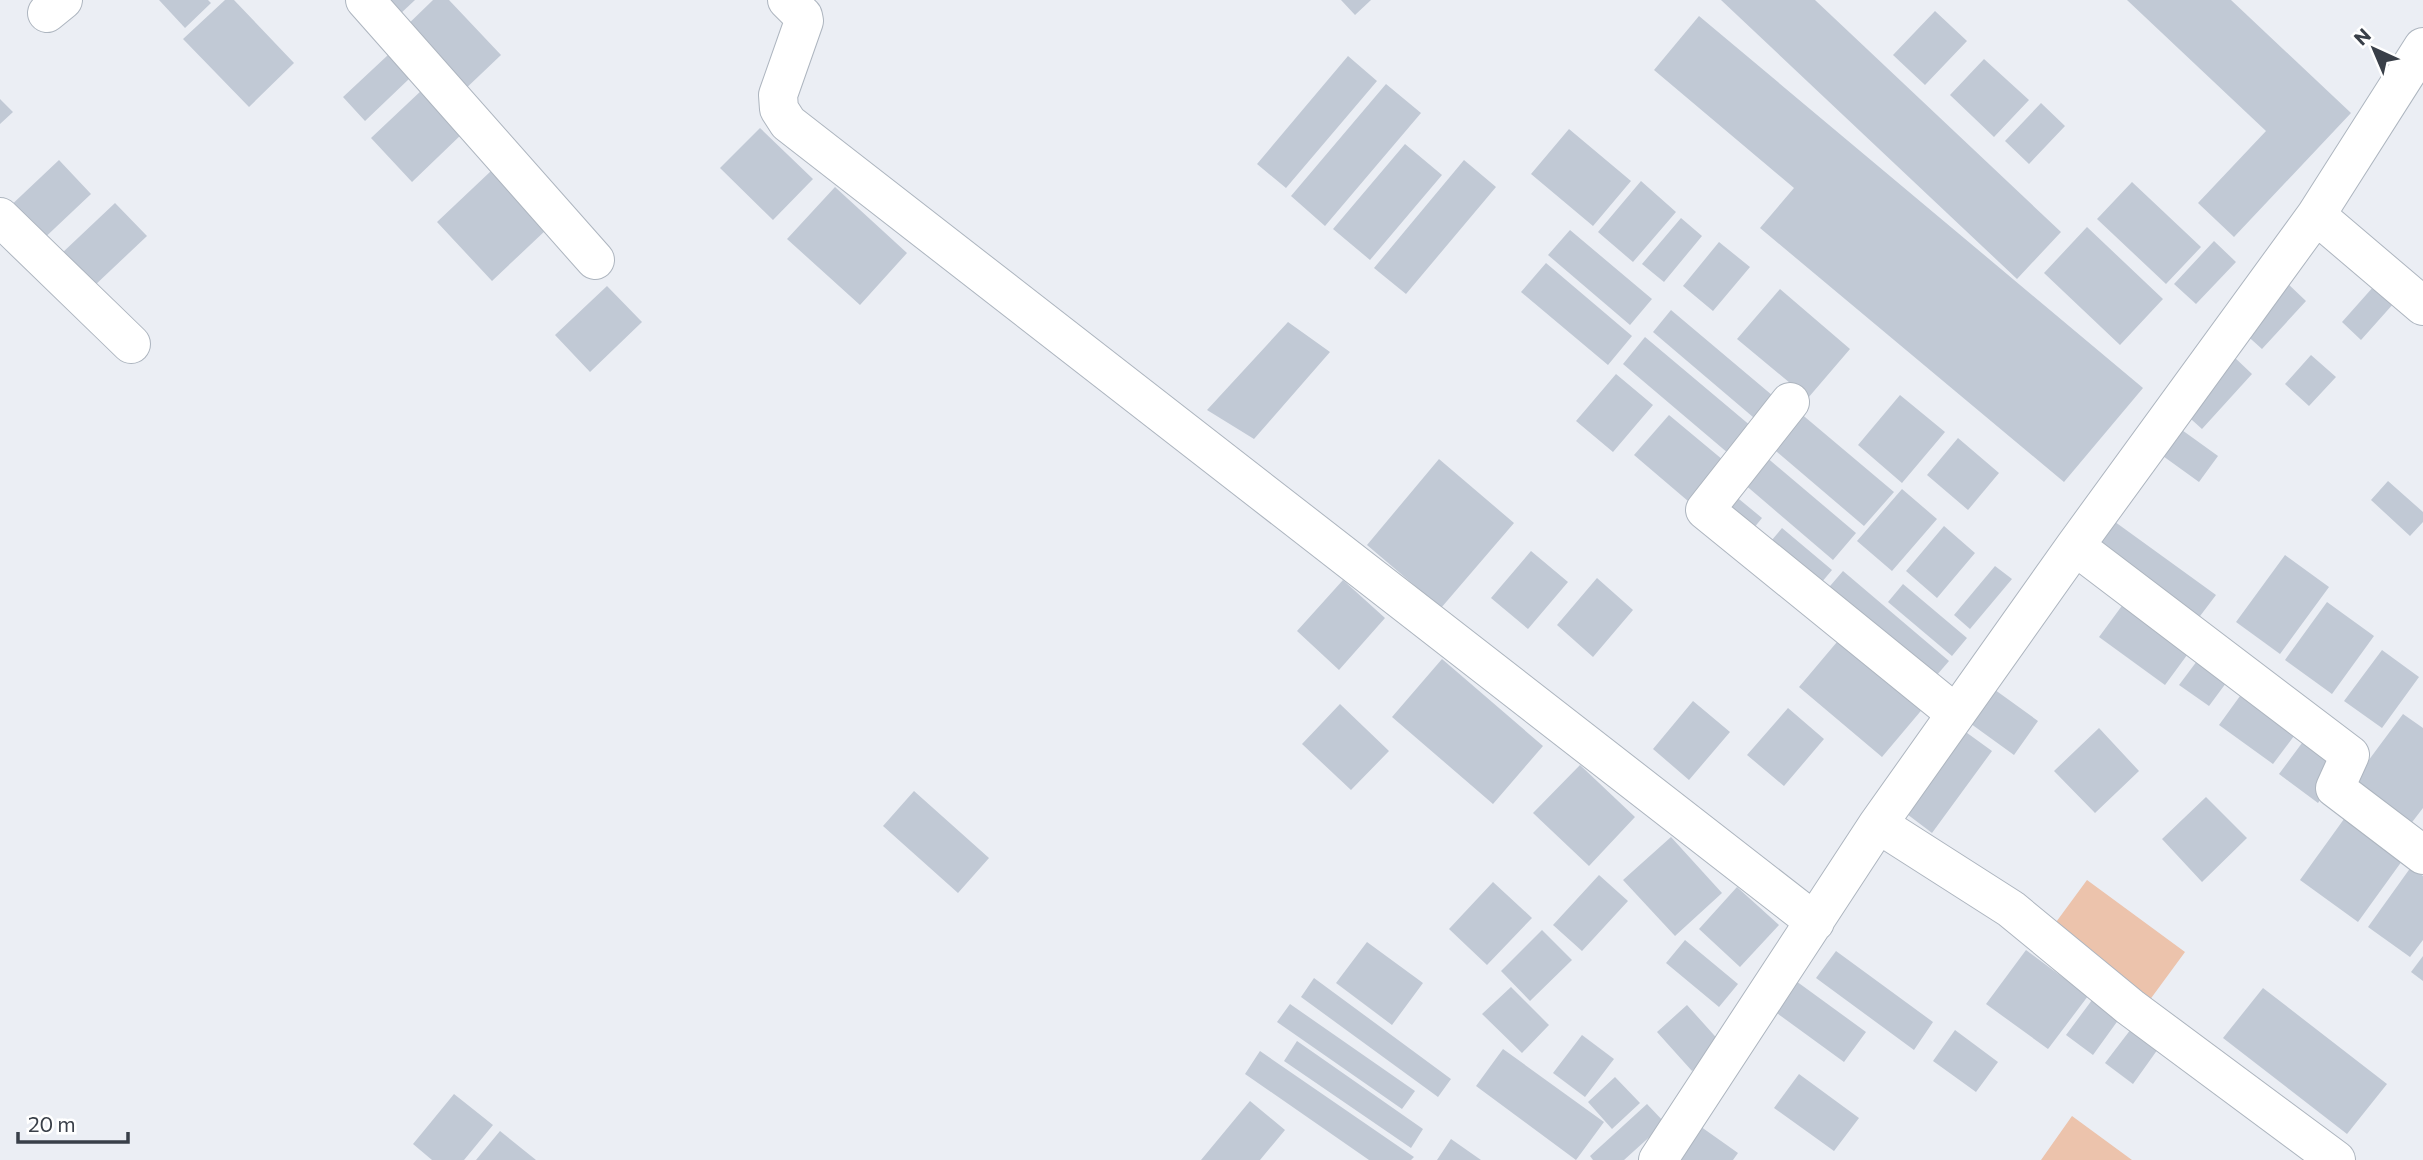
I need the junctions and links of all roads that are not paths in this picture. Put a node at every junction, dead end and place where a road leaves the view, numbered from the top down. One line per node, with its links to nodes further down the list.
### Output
1 (365, 0): 6 (street)
2 (788, 0): 14 (street)
3 (2423, 47): 4 (street)
4 (2316, 215): 7 (street); 10 (street)
5 (0, 217): 8 (street)
6 (595, 260)
7 (2423, 306)
8 (131, 344)
9 (1790, 402): 11 (street)
10 (2075, 545): 11 (street); 13 (street)
11 (1956, 714): 12 (street)
12 (1878, 824): 14 (street); 16 (street)
13 (2418, 838)
14 (1815, 922): 15 (street)
15 (1658, 1160)
16 (2336, 1160)

